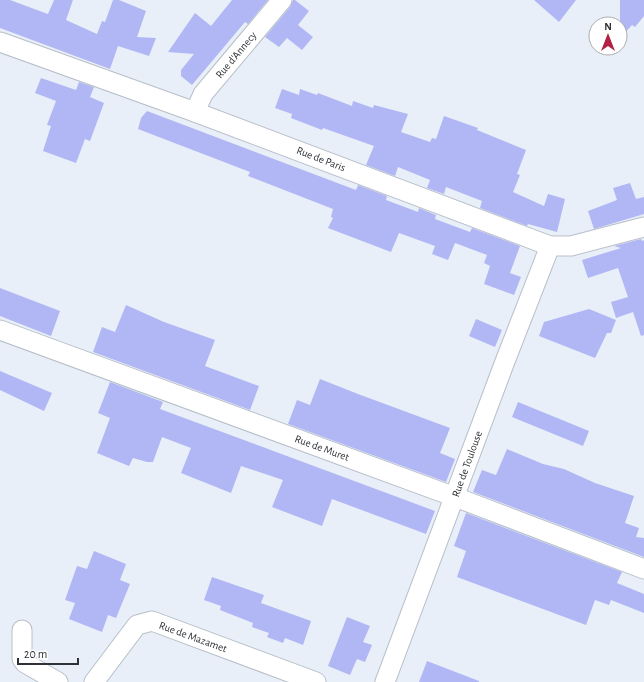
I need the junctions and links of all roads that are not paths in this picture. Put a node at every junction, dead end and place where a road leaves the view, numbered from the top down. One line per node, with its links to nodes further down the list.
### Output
1 (282, 0): 3 (street, Rue d'Annecy)
2 (0, 42): 3 (street, Rue de Paris)
3 (195, 112): 5 (street, Rue de Paris)
4 (644, 227): 5 (street, Rue de Paris)
5 (550, 246): 7 (street, Rue de Toulouse)
6 (0, 330): 7 (street, Rue de Muret)
7 (455, 497): 8 (street, Rue de Muret); 13 (street, Rue de Toulouse)
8 (644, 569)
9 (22, 630): 10 (street)
10 (58, 682)
11 (94, 682): 12 (street, Rue de Mazamet)
12 (316, 682)
13 (385, 682)

